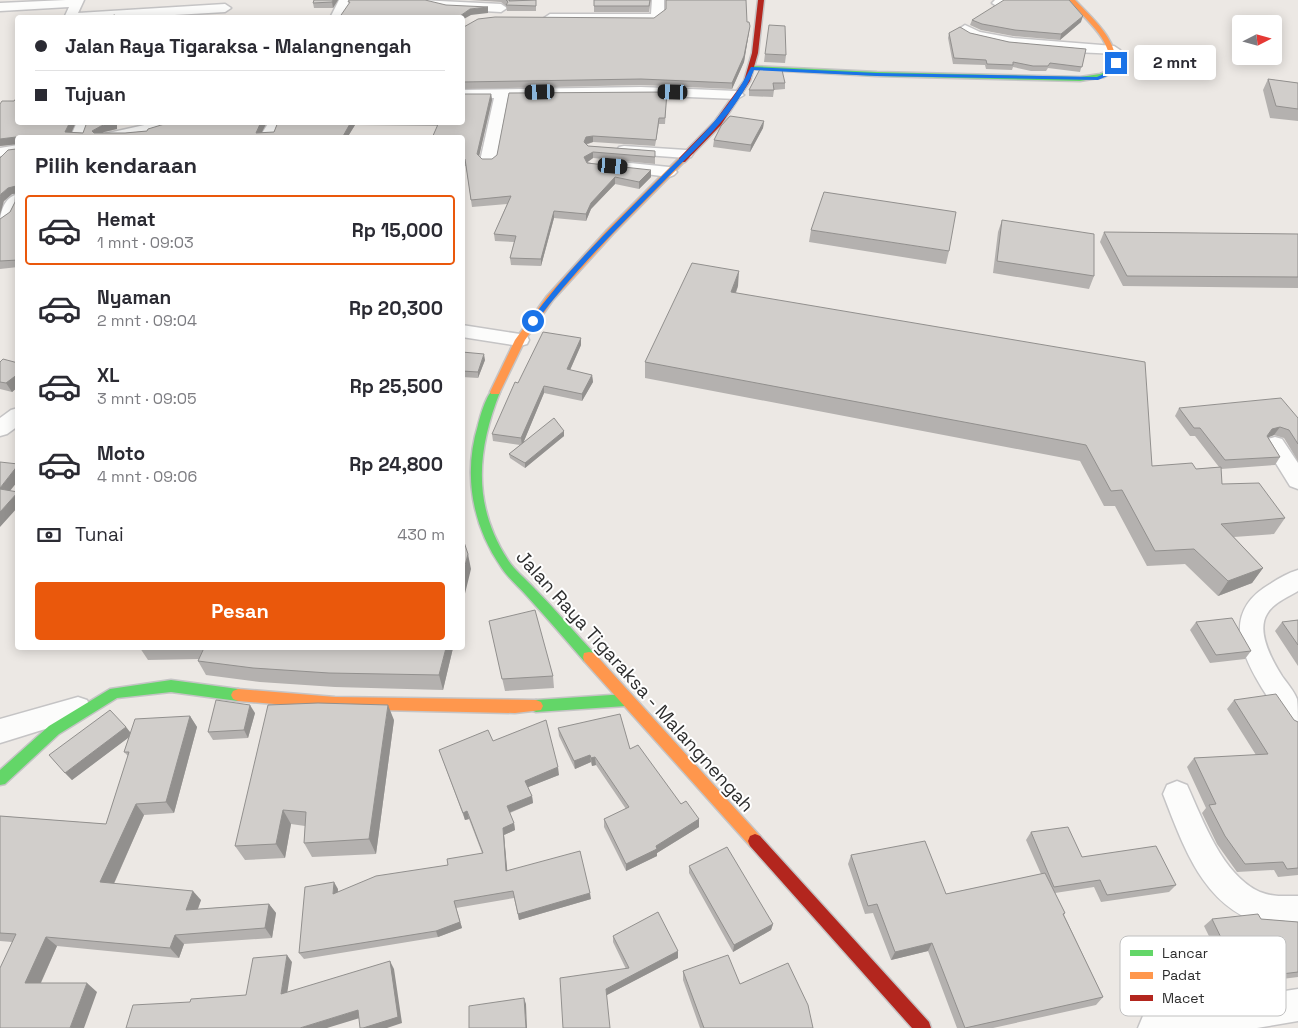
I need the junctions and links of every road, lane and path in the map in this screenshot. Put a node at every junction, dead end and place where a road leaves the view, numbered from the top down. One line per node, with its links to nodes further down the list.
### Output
1 (160, 0): 15 (street)
2 (345, 0): 16 (street)
3 (410, 0): 4 (street)
4 (420, 0)
5 (425, 0): 13 (street)
6 (658, 0): 17 (street)
7 (762, 0): 21 (main road, Jalan Raya Tigaraksa - Malangnengah)
8 (1072, 0): 20 (main road)
9 (77, 1): 10 (street); 14 (street)
10 (18, 3): 11 (street)
11 (0, 7)
12 (225, 8): 15 (street)
13 (503, 10): 18 (street)
14 (71, 15)
15 (132, 15)
16 (338, 15)
17 (536, 17)
18 (478, 20)
19 (965, 29): 20 (street)
20 (1114, 50): 21 (main road)
21 (752, 68): 24 (main road, Jalan Raya Tigaraksa - Malangnengah)
22 (502, 93): 23 (street); 24 (street); 31 (street)
23 (465, 94)
24 (737, 94): 30 (main road, Jalan Raya Tigaraksa - Malangnengah)
25 (167, 125): 26 (street)
26 (119, 135)
27 (15, 150): 29 (street)
28 (611, 150): 30 (street)
29 (0, 152)
30 (686, 154): 33 (main road, Jalan Raya Tigaraksa - Malangnengah)
31 (488, 161)
32 (603, 166): 33 (street)
33 (669, 172): 37 (main road, Jalan Raya Tigaraksa - Malangnengah)
34 (15, 203): 35 (street)
35 (0, 221)
36 (465, 331): 37 (street)
37 (520, 340): 43 (main road, Jalan Raya Tigaraksa - Malangnengah)
38 (15, 417): 39 (street)
39 (0, 429)
40 (1275, 444): 41 (street)
41 (1298, 481)
42 (1298, 579): 45 (street)
43 (626, 700): 44 (main road); 51 (main road, Jalan Raya Tigaraksa - Malangnengah)
44 (94, 704): 46 (street); 47 (main road)
45 (1298, 722)
46 (0, 731)
47 (0, 779)
48 (1177, 794): 49 (street)
49 (1298, 911)
50 (1230, 1016): 52 (street)
51 (923, 1028)
52 (1155, 1028)

